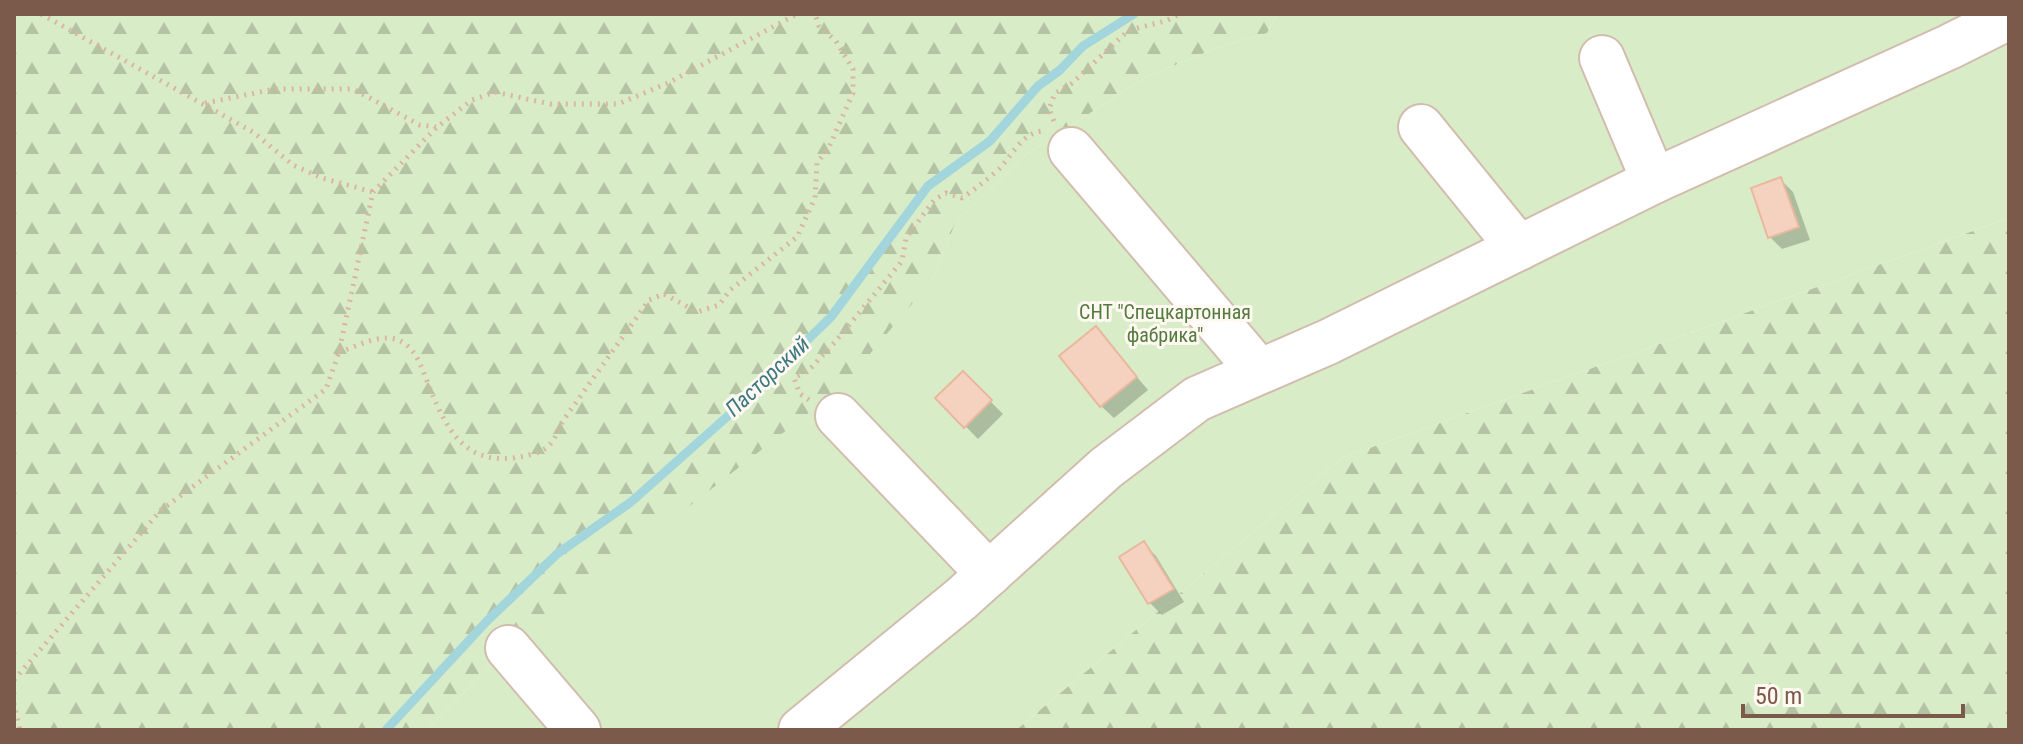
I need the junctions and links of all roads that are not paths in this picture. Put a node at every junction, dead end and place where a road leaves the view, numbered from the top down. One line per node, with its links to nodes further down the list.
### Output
1 (2009, 17): 5 (street)
2 (1602, 58): 5 (street)
3 (1421, 127): 6 (street)
4 (1064, 140): 7 (street)
5 (1654, 181): 6 (street)
6 (1519, 248): 7 (street)
7 (1258, 370): 9 (street)
8 (838, 416): 9 (street)
9 (989, 574): 12 (street)
10 (508, 648): 11 (street)
11 (578, 730)
12 (801, 730)

